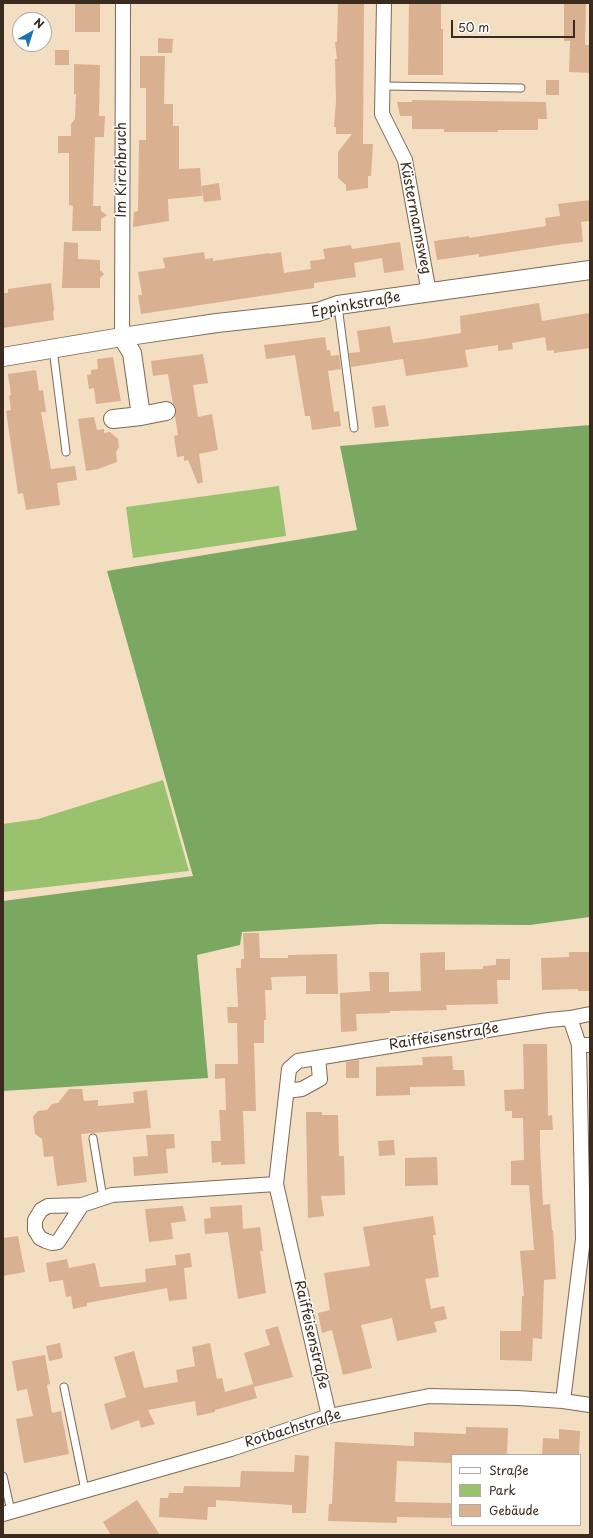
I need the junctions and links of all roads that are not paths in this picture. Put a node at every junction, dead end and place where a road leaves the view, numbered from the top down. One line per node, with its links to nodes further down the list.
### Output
1 (123, 3): 8 (street, Im Kirchbruch)
2 (384, 3): 3 (street, Küstermannsweg)
3 (383, 86): 4 (lane); 6 (street, Küstermannsweg)
4 (521, 88)
5 (590, 270): 6 (street, Eppinkstraße)
6 (429, 293): 7 (street, Eppinkstraße)
7 (338, 305): 8 (street, Eppinkstraße); 14 (lane)
8 (122, 337): 9 (street, Eppinkstraße); 12 (street)
9 (52, 349): 10 (street, Eppinkstraße); 15 (lane)
10 (3, 357)
11 (166, 411): 12 (street)
12 (141, 416): 13 (street)
13 (113, 419)
14 (354, 428)
15 (66, 452)
16 (590, 1014): 17 (street, Raiffeisenstraße)
17 (570, 1018): 18 (street); 19 (street, Raiffeisenstraße)
18 (585, 1045): 26 (street)
19 (318, 1058): 20 (street, Raiffeisenstraße); 20 (street)
20 (287, 1091): 22 (street, Raiffeisenstraße)
21 (93, 1138): 23 (lane)
22 (276, 1184): 23 (street); 28 (street, Raiffeisenstraße)
23 (103, 1198): 24 (street)
24 (82, 1205)
25 (64, 1387): 30 (lane)
26 (563, 1401): 27 (street, Rotbachstraße); 28 (street, Rotbachstraße)
27 (590, 1405)
28 (329, 1416): 30 (street, Rotbachstraße)
29 (3, 1476): 31 (lane)
30 (86, 1490): 31 (street, Rotbachstraße)
31 (7, 1513)

